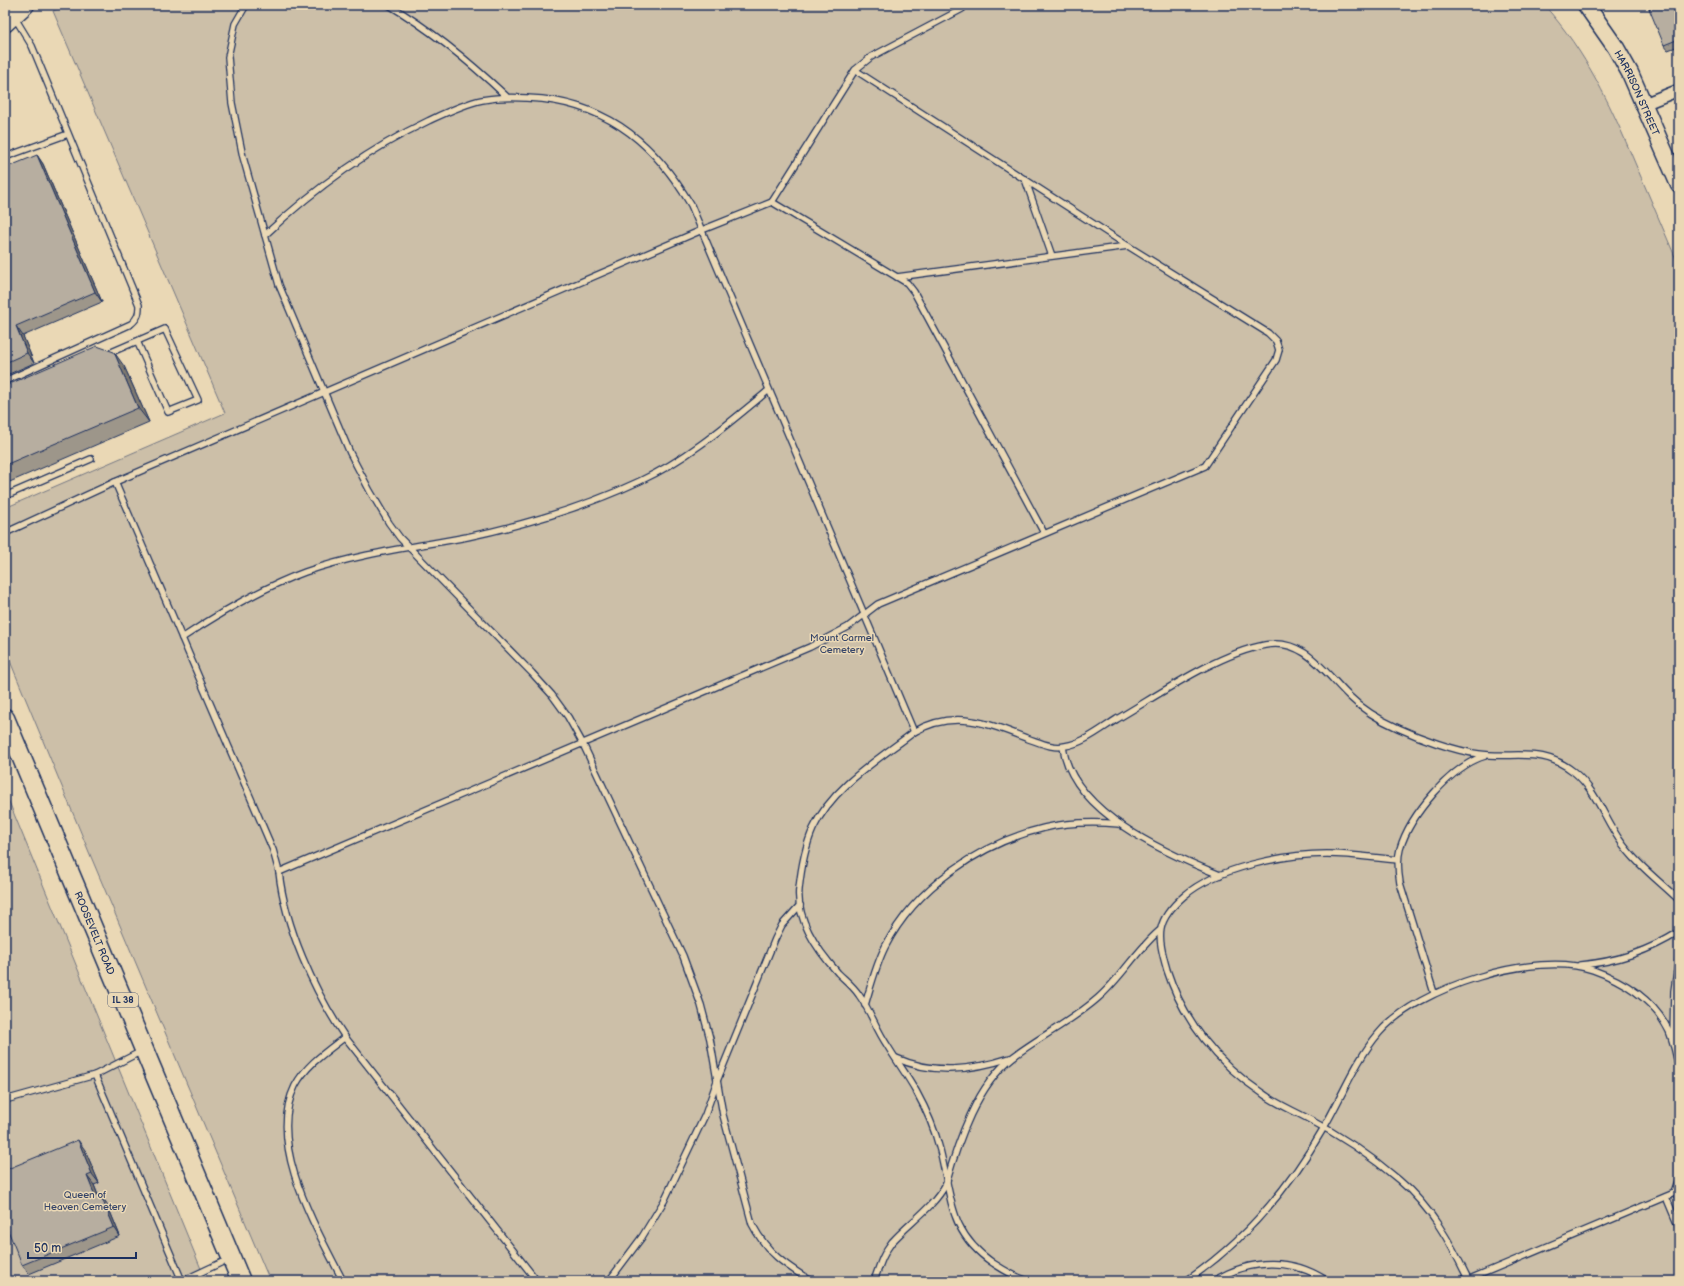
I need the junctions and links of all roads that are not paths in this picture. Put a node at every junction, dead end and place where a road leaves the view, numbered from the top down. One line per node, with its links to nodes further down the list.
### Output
1 (26, 5): 6 (main road)
2 (246, 5): 17 (lane)
3 (389, 5): 9 (lane)
4 (1586, 5): 10 (main road, HARRISON STREET)
5 (962, 9): 7 (lane)
6 (9, 20): 11 (lane)
7 (855, 70): 13 (lane); 15 (lane)
8 (1679, 90): 10 (street)
9 (506, 96): 16 (lane); 17 (lane)
10 (1644, 104): 14 (main road, HARRISON STREET)
11 (68, 134): 12 (lane); 23 (lane)
12 (5, 157)
13 (1025, 179): 18 (lane); 19 (lane)
14 (1679, 185)
15 (772, 202): 16 (lane); 20 (lane)
16 (702, 230): 24 (lane); 25 (lane)
17 (265, 235): 25 (lane)
18 (1128, 246): 19 (lane); 30 (lane)
19 (1052, 256): 20 (lane)
20 (897, 277): 30 (lane)
21 (137, 341): 21 (lane); 22 (lane)
22 (100, 356)
23 (5, 381)
24 (769, 390): 31 (lane); 32 (lane)
25 (323, 392): 27 (lane); 31 (lane)
26 (90, 459): 28 (lane)
27 (115, 482): 29 (lane); 33 (lane)
28 (5, 496)
29 (5, 533)
30 (1044, 533): 32 (lane)
31 (411, 547): 33 (lane); 36 (lane)
32 (864, 614): 35 (lane); 36 (lane)
33 (182, 638): 41 (lane)
34 (5, 718): 53 (main road, ROOSEVELT ROAD / IL 38)
35 (914, 732): 37 (lane); 44 (lane)
36 (583, 744): 41 (lane); 58 (lane)
37 (1063, 747): 38 (lane); 39 (lane)
38 (1487, 755): 40 (lane); 43 (lane)
39 (1120, 824): 42 (lane); 50 (lane)
40 (1398, 860): 42 (lane); 49 (lane)
41 (279, 872): 51 (lane)
42 (1220, 875): 45 (lane)
43 (1679, 900)
44 (800, 904): 50 (lane); 58 (lane)
45 (1160, 931): 54 (lane); 60 (lane)
46 (1679, 932): 48 (lane)
47 (1679, 958): 52 (lane)
48 (1574, 965): 49 (lane); 52 (lane)
49 (1434, 993): 60 (lane)
50 (865, 1005): 55 (lane)
51 (345, 1037): 70 (lane); 71 (lane)
52 (1674, 1045): 56 (lane)
53 (144, 1050): 57 (lane); 66 (main road, ROOSEVELT ROAD / IL 38)
54 (1012, 1057): 55 (lane); 62 (lane)
55 (896, 1058): 62 (lane)
56 (1679, 1068)
57 (95, 1075): 59 (lane); 68 (lane)
58 (717, 1081): 72 (lane); 73 (lane)
59 (5, 1100)
60 (1324, 1128): 67 (lane); 76 (lane)
61 (1679, 1179): 63 (lane)
62 (946, 1184): 74 (lane); 75 (lane)
63 (1676, 1192): 64 (lane)
64 (1666, 1197): 65 (lane); 67 (lane)
65 (1679, 1228)
66 (231, 1258): 68 (lane); 69 (main road, ROOSEVELT ROAD / IL 38)
67 (1467, 1280)
68 (182, 1281)
69 (241, 1281)
70 (344, 1281)
71 (537, 1281)
72 (609, 1281)
73 (811, 1281)
74 (874, 1281)
75 (1029, 1281)
76 (1186, 1281)
77 (1214, 1281): 78 (lane)
78 (1326, 1281)

